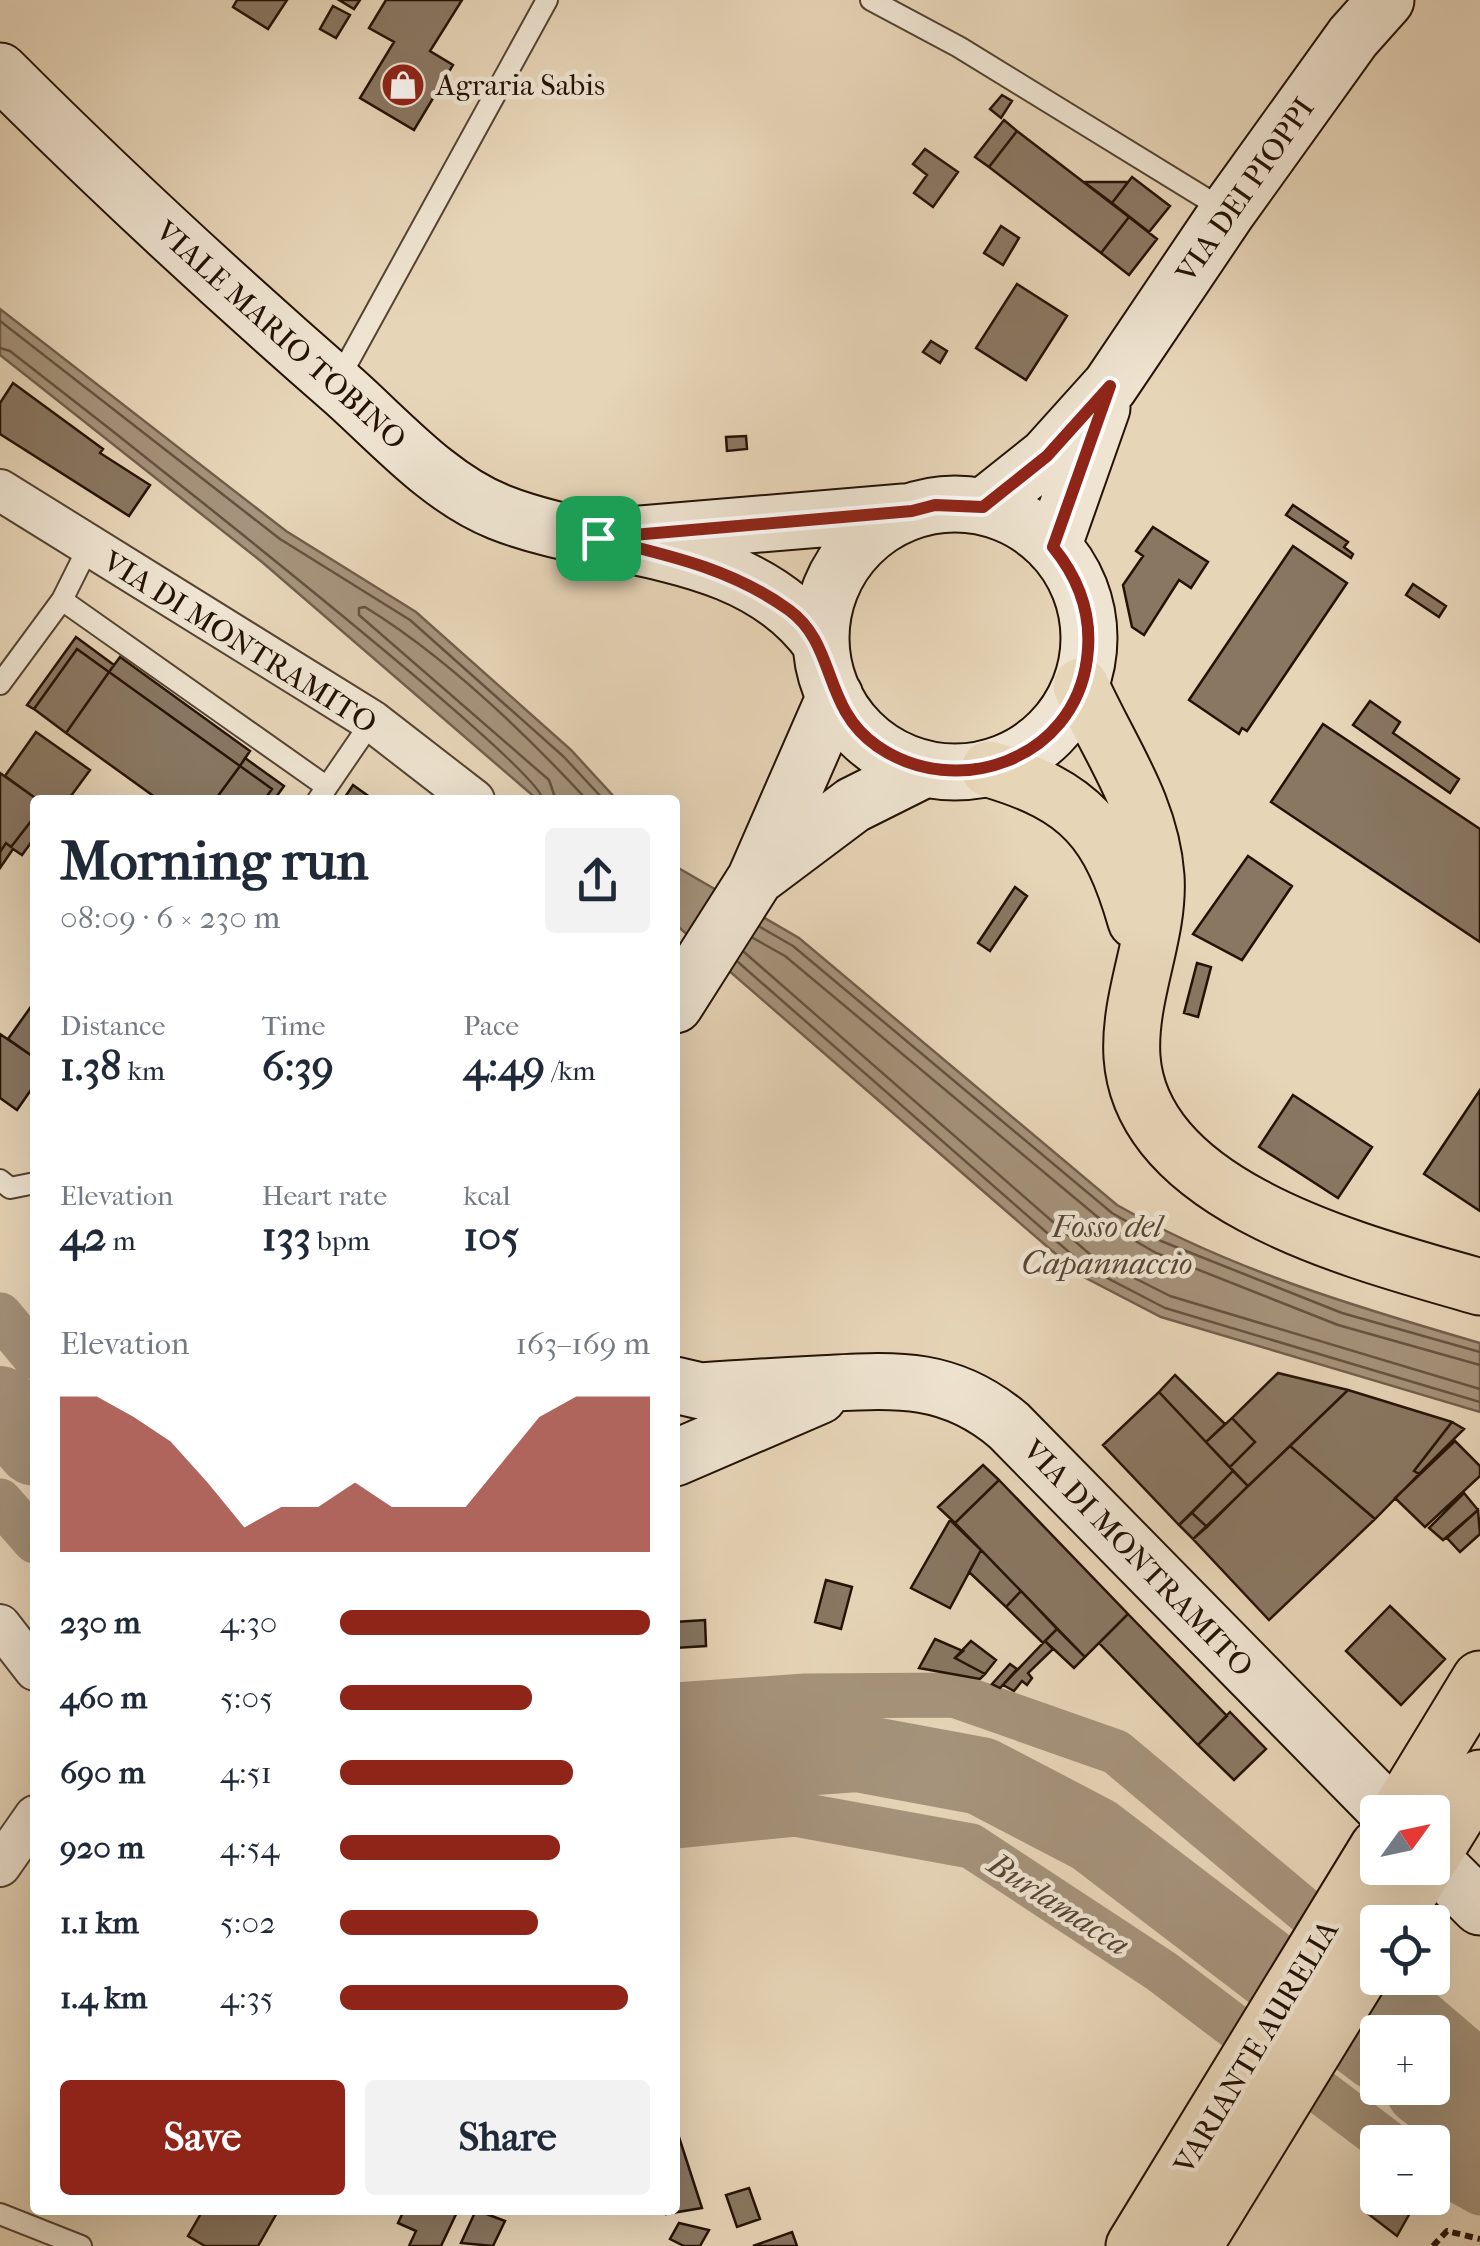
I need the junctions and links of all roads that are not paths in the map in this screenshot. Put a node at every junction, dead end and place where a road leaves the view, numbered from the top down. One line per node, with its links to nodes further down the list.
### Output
1 (547, 0): 6 (lane)
2 (871, 0): 5 (lane)
3 (1386, 0): 5 (main road, VIA DEI PIOPPI)
4 (0, 72): 6 (main road, VIALE MARIO TOBINO)
5 (1228, 212): 7 (main road, VIA DEI PIOPPI)
6 (336, 384): 11 (main road, VIALE MARIO TOBINO)
7 (1110, 386): 9 (main road, VIA DEI PIOPPI); 12 (main road, VIA DEI PIOPPI)
8 (0, 490): 13 (street, VIA DI MONTRAMITO)
9 (983, 507): 10 (main road); 12 (main road)
10 (912, 511): 11 (main road, VIALE MARIO TOBINO); 15 (main road)
11 (598, 538): 15 (main road, VIALE MARIO TOBINO)
12 (1053, 547): 17 (main road)
13 (88, 548): 14 (lane); 19 (street, VIA DI MONTRAMITO)
14 (62, 600): 16 (lane); 22 (lane)
15 (821, 644): 18 (main road)
16 (0, 684)
17 (1081, 686): 20 (main road); 25 (highway)
18 (835, 696): 21 (main road); 24 (main road)
19 (372, 722): 22 (lane); 23 (street, VIA DI MONTRAMITO)
20 (989, 768): 21 (main road); 25 (highway)
21 (926, 769): 24 (main road)
22 (322, 794)
23 (467, 795)
24 (754, 880): 26 (main road)
25 (1144, 948): 29 (highway)
26 (686, 982)
27 (0, 1180): 28 (lane)
28 (30, 1184)
29 (1480, 1287)
30 (849, 1382): 31 (main road, VIA DI MONTRAMITO); 32 (main road, VIA DI MONTRAMITO); 37 (main road, VIA DI MONTRAMITO)
31 (680, 1386)
32 (680, 1456)
33 (0, 1625): 34 (street)
34 (30, 1664)
35 (1480, 1679): 38 (highway)
36 (1480, 1778): 40 (highway)
37 (1371, 1795)
38 (1408, 1795)
39 (30, 1823): 41 (street)
40 (1450, 1827)
41 (0, 1866)
42 (1450, 1876): 44 (main road)
43 (1360, 1883): 47 (highway, VARIANTE AURELIA)
44 (1480, 1907)
45 (1360, 1972): 47 (highway, VARIANTE AURELIA)
46 (0, 2214): 48 (lane)
47 (1186, 2227): 49 (highway, VARIANTE AURELIA)
48 (81, 2246)
49 (1134, 2246)

